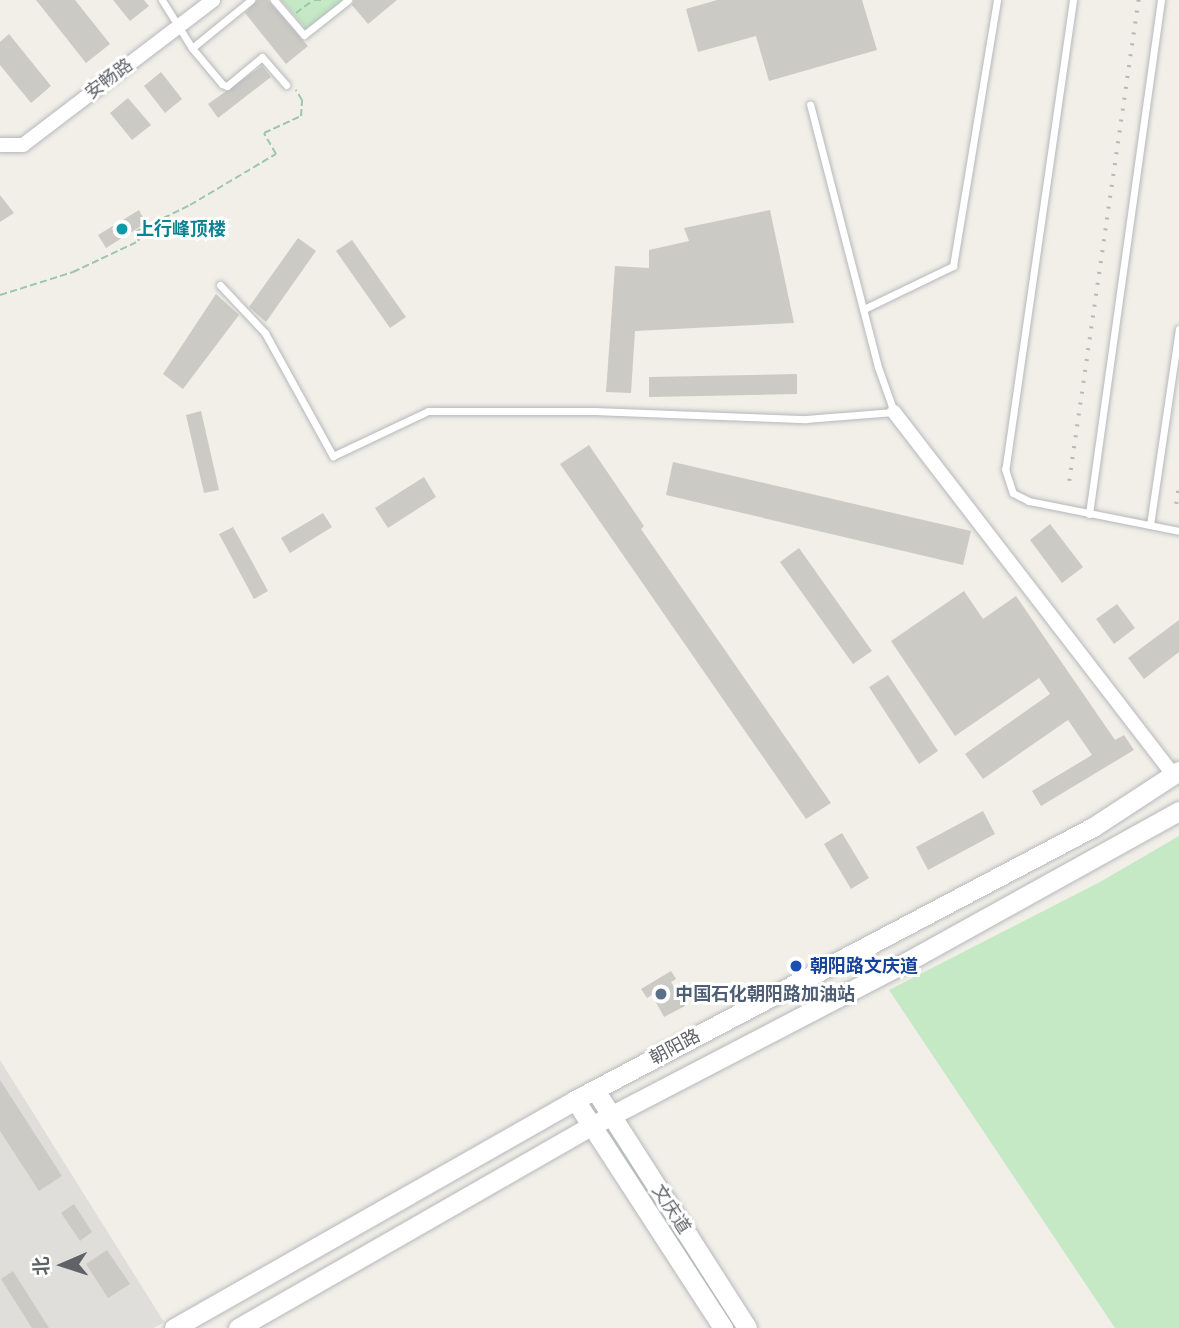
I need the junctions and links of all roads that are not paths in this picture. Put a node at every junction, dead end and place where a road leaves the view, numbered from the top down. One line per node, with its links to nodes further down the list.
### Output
1 (162, 0): 9 (lane)
2 (213, 0): 9 (street, 安畅路)
3 (251, 0): 10 (lane)
4 (274, 0): 5 (lane)
5 (348, 0)
6 (997, 0): 15 (lane)
7 (1073, 0): 18 (lane)
8 (1161, 0): 18 (lane)
9 (178, 27): 10 (lane); 13 (street, 安畅路)
10 (192, 48): 11 (lane)
11 (286, 85)
12 (810, 105): 15 (lane)
13 (0, 145)
14 (220, 285): 17 (lane)
15 (864, 309): 17 (lane)
16 (1179, 329): 19 (lane)
17 (894, 412): 21 (street)
18 (1088, 514): 19 (lane)
19 (1150, 525): 20 (lane)
20 (1179, 531)
21 (1176, 773): 23 (main road, 朝阳路)
22 (1179, 811): 25 (main road, 朝阳路)
23 (594, 1090): 24 (main road, 朝阳路); 25 (main road, 文庆道)
24 (575, 1100): 26 (main road, 文庆道); 27 (main road, 朝阳路)
25 (611, 1116): 26 (main road, 朝阳路); 30 (main road, 文庆道)
26 (593, 1125): 28 (main road, 朝阳路); 29 (main road, 文庆道)
27 (174, 1328)
28 (238, 1328)
29 (723, 1328)
30 (747, 1328)

